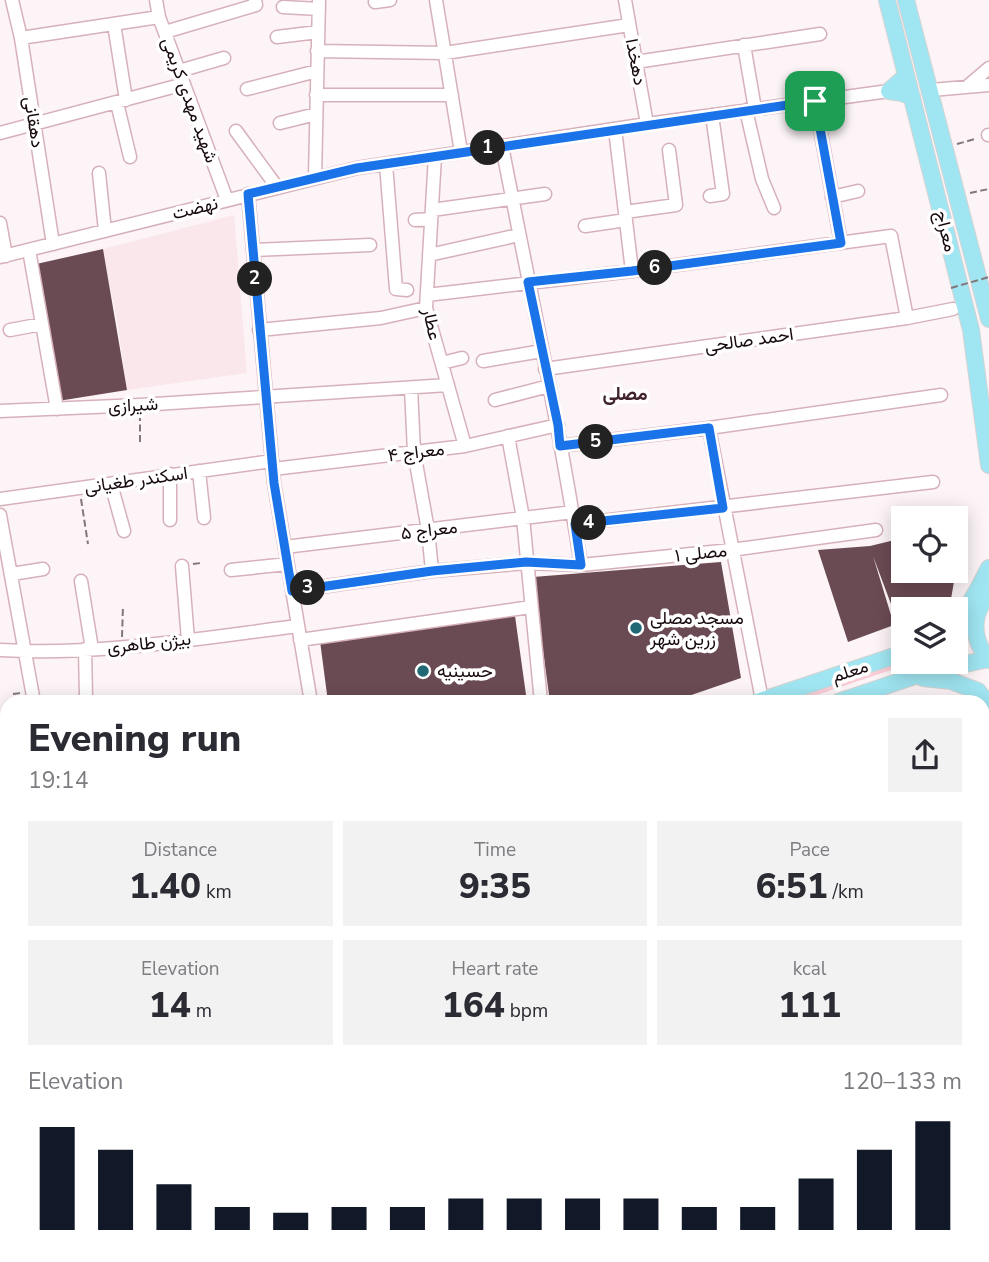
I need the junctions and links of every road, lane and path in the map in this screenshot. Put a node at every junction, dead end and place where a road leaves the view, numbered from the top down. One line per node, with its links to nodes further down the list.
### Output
1 (12, 0): 19 (street, دهقانی)
2 (156, 0): 12 (street, شهید مهدی کریمی)
3 (390, 0): 8 (street)
4 (436, 0): 22 (street)
5 (625, 0): 14 (street, دهخدا)
6 (887, 0): 27 (main road, معراج)
7 (906, 0): 32 (main road, معراج)
8 (375, 2)
9 (256, 3): 15 (street)
10 (319, 4): 11 (street); 16 (street)
11 (283, 7)
12 (159, 17): 13 (street); 15 (street, شهید مهدی کریمی)
13 (114, 24): 19 (street); 37 (street)
14 (629, 25): 22 (street); 24 (street, دهخدا)
15 (165, 32): 28 (street, شهید مهدی کریمی)
16 (318, 32): 18 (street); 21 (street)
17 (820, 34): 20 (street)
18 (277, 37)
19 (21, 38): 44 (street, دهقانی)
20 (744, 45): 24 (street); 39 (street)
21 (317, 51): 22 (street); 26 (street)
22 (445, 53): 35 (street)
23 (224, 58): 28 (street)
24 (636, 62): 43 (street, دهخدا)
25 (989, 68): 29 (street)
26 (317, 71): 31 (street); 34 (street)
27 (906, 76): 33 (main road); 36 (main road, معراج)
28 (182, 78): 37 (street); 66 (street, شهید مهدی کریمی)
29 (969, 85): 30 (street); 32 (street)
30 (989, 85)
31 (247, 89)
32 (931, 90): 50 (main road, معراج)
33 (889, 91): 36 (main road); 38 (street, نهضت)
34 (316, 95): 35 (street); 40 (street)
35 (452, 96): 52 (street)
36 (912, 97): 117 (main road, معراج)
37 (121, 101): 44 (street); 54 (street)
38 (815, 101): 39 (street, نهضت); 65 (street)
39 (751, 110): 41 (street, نهضت); 68 (street)
40 (316, 114): 42 (street); 57 (street)
41 (712, 115): 43 (street, نهضت); 63 (street)
42 (280, 123)
43 (647, 124): 45 (street, نهضت)
44 (34, 125): 47 (street); 77 (street, دهقانی)
45 (615, 129): 49 (street, نهضت); 70 (street)
46 (236, 131): 58 (street)
47 (0, 133)
48 (989, 135): 50 (path)
49 (502, 146): 52 (street, نهضت); 67 (street)
50 (946, 148): 64 (main road, معراج)
51 (669, 150): 70 (street)
52 (461, 152): 53 (street, نهضت)
53 (435, 156): 55 (street, نهضت); 69 (street, عطار)
54 (130, 157)
55 (386, 164): 57 (street, نهضت); 87 (street)
56 (99, 173): 74 (street)
57 (315, 177): 58 (street, نهضت)
58 (277, 187): 61 (street, نهضت)
59 (989, 189): 64 (path)
60 (858, 191): 65 (street)
61 (248, 194): 66 (street, نهضت); 80 (street)
62 (545, 194): 67 (street)
63 (710, 196)
64 (959, 196): 91 (main road, معراج)
65 (832, 197): 76 (street)
66 (227, 200): 74 (street, نهضت)
67 (513, 200): 69 (street); 75 (street)
68 (774, 208)
69 (431, 214): 71 (street); 81 (street, عطار)
70 (626, 216): 73 (street); 83 (street)
71 (415, 220)
72 (0, 223): 82 (street)
73 (585, 226)
74 (105, 230): 77 (street, نهضت)
75 (519, 235): 81 (street); 85 (street)
76 (841, 243): 83 (street); 90 (street)
77 (53, 244): 79 (street, نهضت)
78 (370, 245): 80 (street)
79 (29, 250): 82 (street, نهضت); 92 (street)
80 (253, 250): 94 (street)
81 (429, 255): 88 (street, عطار)
82 (3, 256)
83 (632, 271): 85 (street)
84 (989, 277): 86 (path, bridge)
85 (528, 282): 88 (street); 95 (street)
86 (951, 288)
87 (407, 290)
88 (427, 302): 94 (street); 98 (street, عطار)
89 (953, 309): 90 (street, احمد صالحی)
90 (907, 318): 99 (street, احمد صالحی)
91 (989, 319)
92 (42, 324): 93 (street); 107 (street)
93 (10, 330)
94 (259, 330): 104 (street)
95 (542, 351): 97 (street); 99 (street)
96 (462, 358): 98 (street)
97 (483, 361)
98 (442, 363): 100 (street, عطار)
99 (545, 369): 101 (street)
100 (448, 385): 102 (street, شیرازی); 113 (street, عطار)
101 (549, 386): 105 (street); 109 (street)
102 (411, 388): 104 (street, شیرازی); 115 (street)
103 (941, 395): 110 (street)
104 (266, 397): 106 (street, شیرازی); 116 (street)
105 (495, 400)
106 (140, 405): 107 (street, شیرازی); 112 (path)
107 (57, 409): 108 (street, شیرازی)
108 (0, 411)
109 (558, 425): 111 (street, معراج ۴); 114 (street)
110 (709, 428): 114 (street); 124 (street)
111 (508, 436): 113 (street, معراج ۴); 127 (street)
112 (140, 442)
113 (465, 446): 115 (street, معراج ۴)
114 (560, 446): 128 (street)
115 (414, 452): 116 (street, معراج ۴); 130 (street)
116 (272, 465): 118 (street, اسکندر طغیانی); 134 (street)
117 (989, 465)
118 (200, 471): 119 (street, اسکندر طغیانی); 126 (street)
119 (170, 474): 121 (street, اسکندر طغیانی); 129 (street)
120 (933, 482): 124 (street, معراج ۵)
121 (111, 484): 122 (street, اسکندر طغیانی); 132 (street)
122 (79, 488): 123 (street, اسکندر طغیانی); 133 (path)
123 (0, 499)
124 (723, 508): 128 (street, معراج ۵); 135 (street)
125 (0, 515): 144 (street)
126 (204, 518)
127 (523, 518): 128 (street, معراج ۵); 130 (street, معراج ۵); 136 (street)
128 (574, 518): 138 (street)
129 (170, 520)
130 (428, 530): 134 (street, معراج ۵); 143 (street)
131 (876, 530): 135 (street, مصلی ۱)
132 (124, 531)
133 (88, 544)
134 (285, 547): 137 (street)
135 (732, 550): 138 (street, مصلی ۱); 169 (street)
136 (526, 562): 138 (street, مصلی ۱); 143 (street, مصلی ۱); 150 (street)
137 (288, 564): 142 (street); 146 (street)
138 (581, 565)
139 (182, 566): 154 (street)
140 (989, 568): 148 (main road)
141 (43, 569): 144 (street)
142 (231, 570)
143 (432, 571): 146 (street, مصلی ۱)
144 (12, 575): 159 (street)
145 (81, 581): 157 (street)
146 (292, 591): 153 (street)
147 (989, 594): 151 (main road)
148 (968, 603)
149 (122, 606): 156 (path)
150 (531, 607): 155 (street); 168 (street)
151 (975, 620): 152 (main road); 161 (main road)
152 (968, 624)
153 (298, 626): 154 (street, بیژن طاهری); 155 (street)
154 (188, 640): 156 (street, بیژن طاهری)
155 (300, 640): 167 (street)
156 (122, 646): 157 (street, بیژن طاهری)
157 (89, 649): 159 (street, بیژن طاهری); 166 (street)
158 (0, 650): 159 (street, بیژن طاهری)
159 (27, 652): 165 (street)
160 (891, 657): 170 (main road, معلم)
161 (988, 660): 162 (main road, معلم)
162 (968, 662)
163 (922, 674): 164 (main road, معلم)
164 (914, 677): 171 (main road, معلم); 172 (main road)
165 (33, 695)
166 (86, 695)
167 (309, 695)
168 (540, 695)
169 (758, 695)
170 (777, 695)
171 (859, 695)
172 (981, 695)

